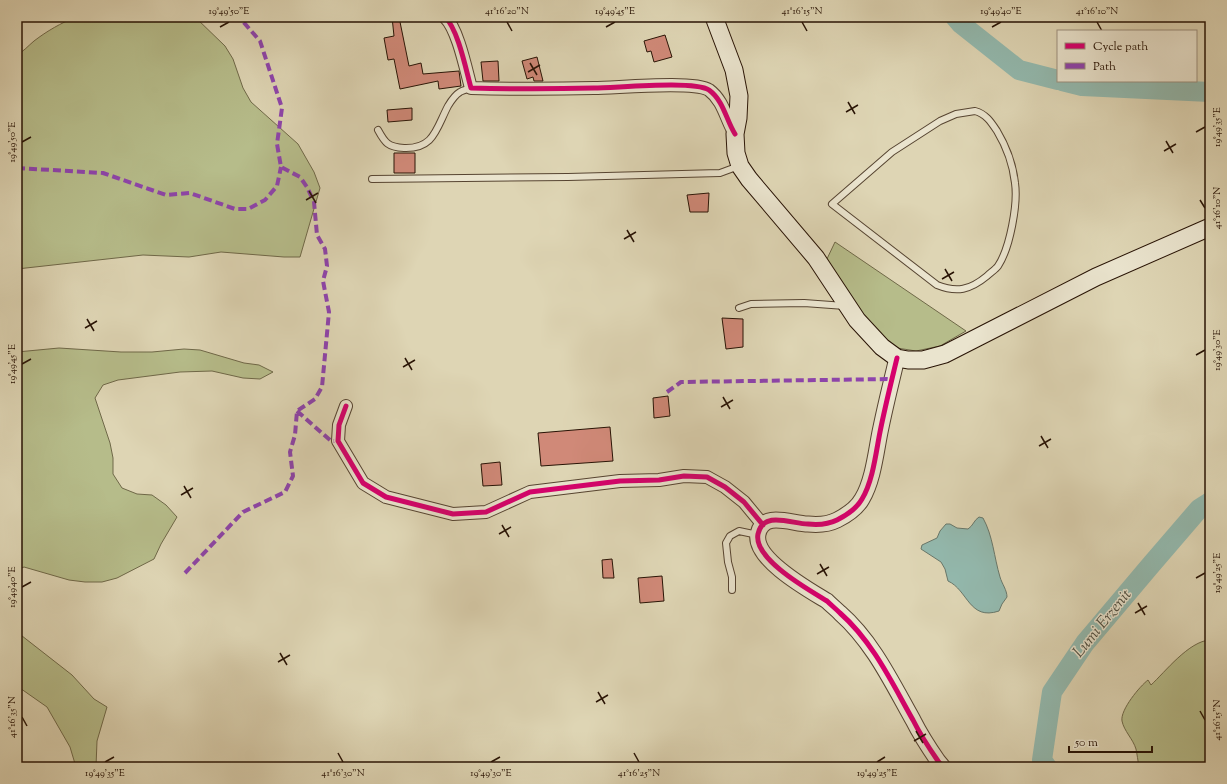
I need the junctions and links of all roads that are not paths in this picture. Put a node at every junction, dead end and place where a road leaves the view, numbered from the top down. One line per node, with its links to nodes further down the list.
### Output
1 (445, 17): 3 (street)
2 (714, 17): 5 (main road)
3 (471, 88): 4 (lane); 5 (street)
4 (378, 130)
5 (735, 134): 6 (main road)
6 (740, 166): 7 (lane); 10 (main road)
7 (372, 178)
8 (832, 204): 8 (lane)
9 (1210, 227): 12 (main road)
10 (848, 306): 11 (lane); 12 (main road)
11 (739, 308)
12 (897, 358): 14 (street)
13 (346, 406): 14 (street)
14 (760, 530): 15 (lane); 16 (street)
15 (732, 590)
16 (943, 767)

